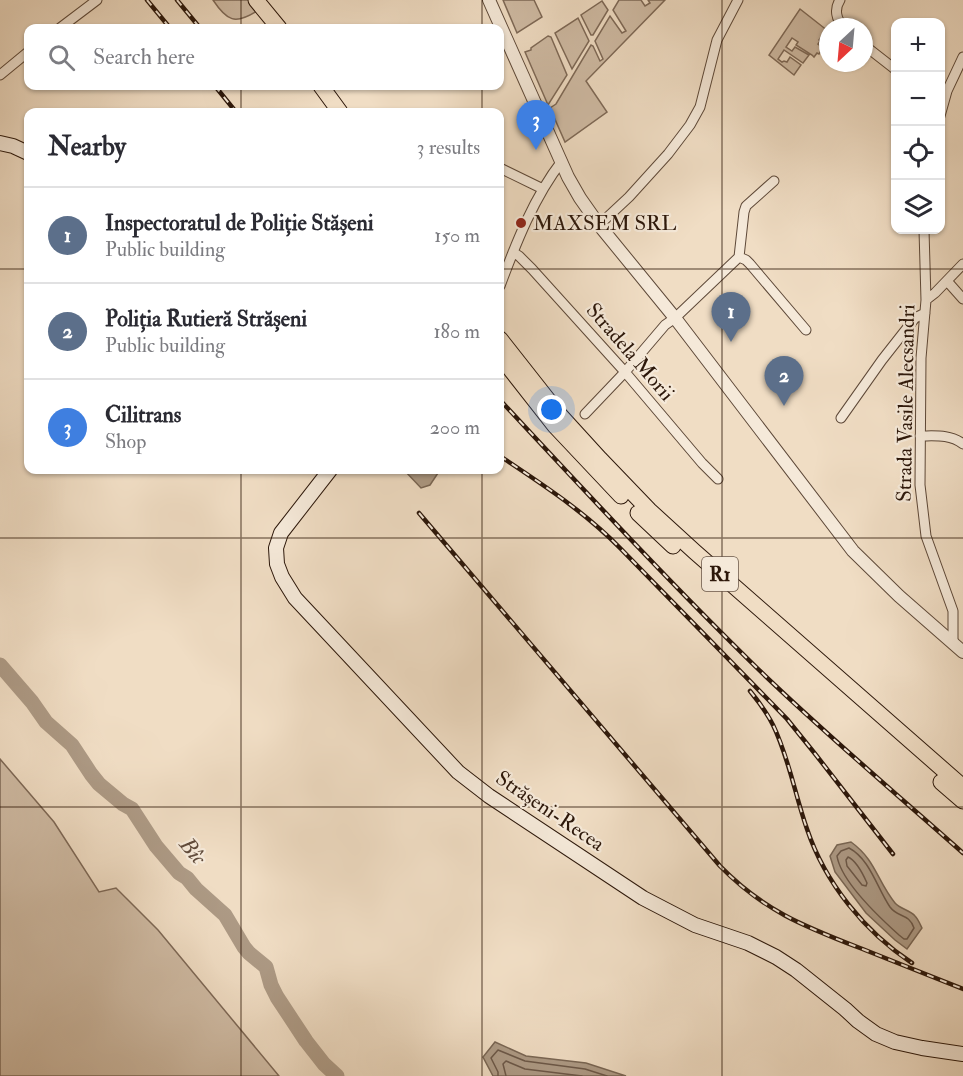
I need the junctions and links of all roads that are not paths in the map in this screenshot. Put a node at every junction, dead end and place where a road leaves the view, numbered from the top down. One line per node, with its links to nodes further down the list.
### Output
1 (97, 0): 8 (street)
2 (256, 0): 9 (highway)
3 (265, 0): 10 (highway)
4 (489, 0): 11 (street)
5 (738, 0): 29 (street)
6 (840, 0): 7 (street)
7 (837, 18)
8 (65, 24)
9 (276, 24)
10 (285, 24)
11 (500, 24)
12 (504, 33): 25 (street)
13 (873, 52): 16 (street)
14 (24, 55): 17 (street)
15 (963, 57): 20 (street)
16 (891, 66)
17 (0, 75)
18 (324, 90): 21 (highway)
19 (333, 90): 22 (highway)
20 (945, 98)
21 (337, 108)
22 (346, 108)
23 (0, 143): 24 (main road)
24 (24, 152)
25 (562, 161): 28 (street); 29 (street)
26 (504, 170): 28 (street)
27 (774, 182): 32 (street)
28 (543, 189): 31 (street)
29 (599, 225): 39 (street)
30 (924, 234): 37 (street, Strada Vasile Alecsandri)
31 (513, 252): 34 (street); 43 (street, Stradela Morii)
32 (739, 257): 39 (street); 40 (street)
33 (963, 264): 35 (street)
34 (504, 276)
35 (947, 281): 36 (street); 37 (street)
36 (963, 299)
37 (926, 300): 38 (street, Strada Vasile Alecsandri)
38 (925, 313): 45 (street); 46 (street, Strada Vasile Alecsandri)
39 (675, 318): 43 (street); 50 (street)
40 (806, 330)
41 (504, 344): 52 (highway, R1)
42 (504, 361): 53 (highway, R1)
43 (625, 372): 44 (street); 49 (street, Stradela Morii)
44 (585, 414)
45 (841, 418)
46 (920, 436): 47 (street); 50 (street, Strada Vasile Alecsandri)
47 (962, 441)
48 (327, 474): 54 (main road, Strășeni-Recea)
49 (718, 479)
50 (953, 644): 51 (street)
51 (963, 652)
52 (963, 787)
53 (963, 801)
54 (963, 1054)

